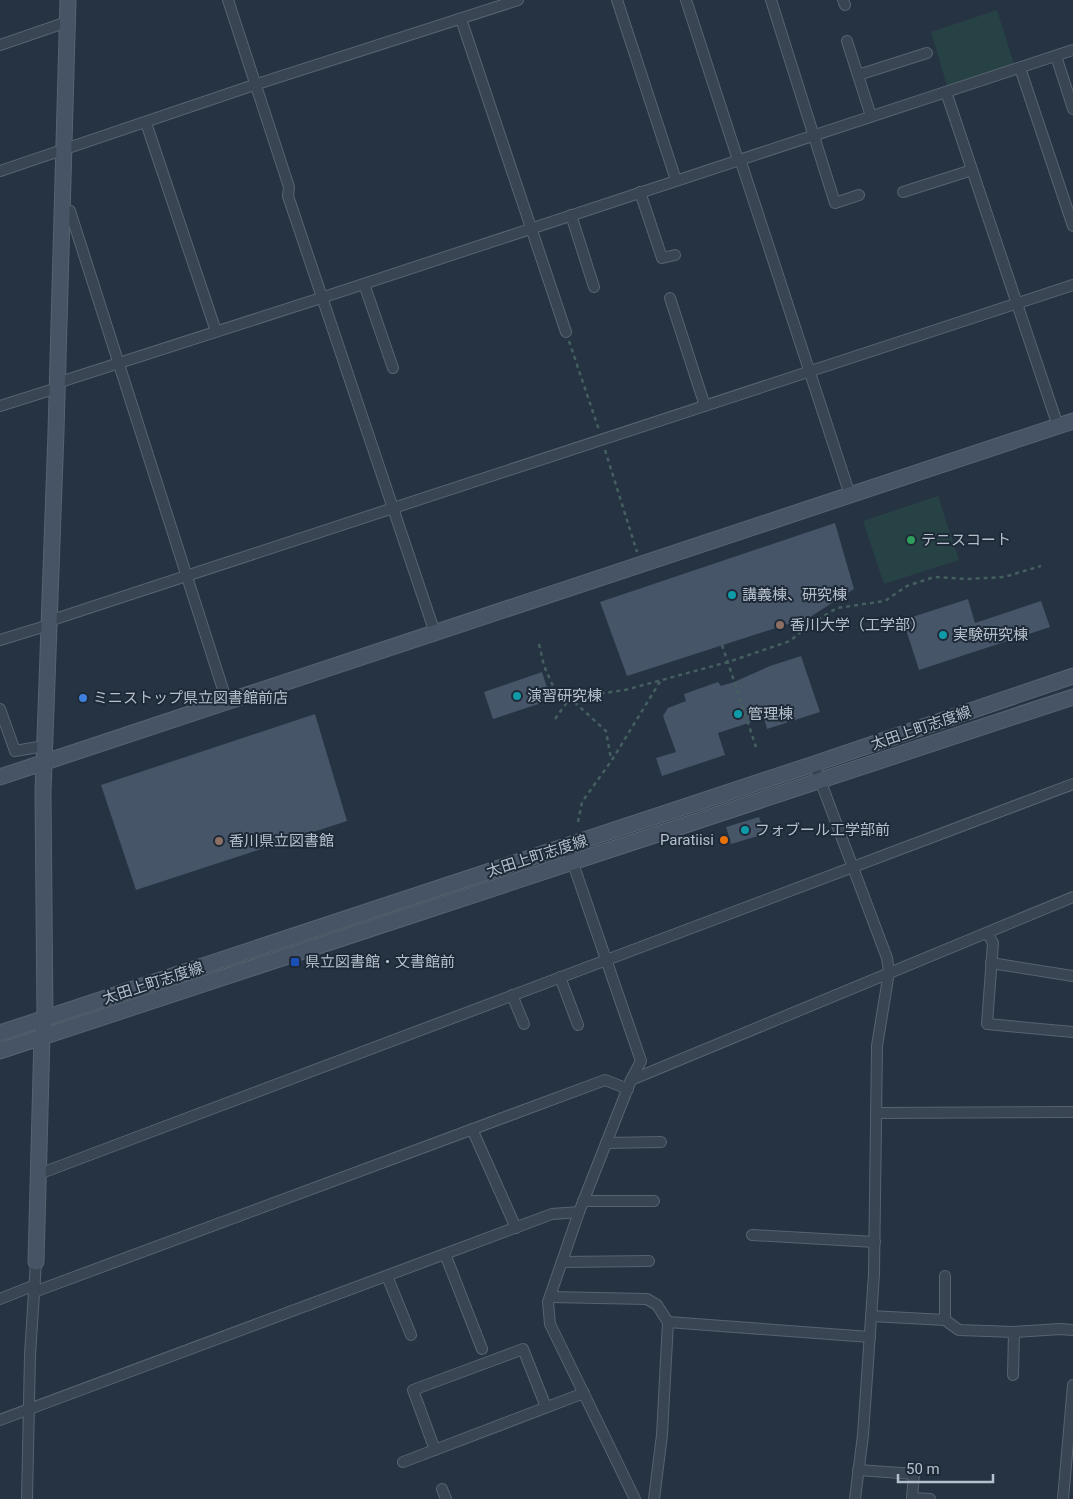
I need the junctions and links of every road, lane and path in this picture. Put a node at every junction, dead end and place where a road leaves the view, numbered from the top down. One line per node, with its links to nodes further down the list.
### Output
1 (68, 0): 8 (street)
2 (228, 0): 16 (street)
3 (518, 0): 7 (street)
4 (617, 0): 26 (street)
5 (686, 0): 23 (street)
6 (771, 0): 21 (street)
7 (461, 19): 16 (street); 33 (street)
8 (67, 22): 10 (street); 22 (street)
9 (848, 41): 15 (street)
10 (0, 45)
11 (1073, 50): 13 (street)
12 (928, 53): 15 (street)
13 (1056, 56): 14 (street); 18 (street)
14 (1020, 68): 17 (street); 32 (street)
15 (858, 75): 19 (street)
16 (254, 85): 20 (street); 38 (street)
17 (946, 92): 19 (street); 24 (street)
18 (1073, 109)
19 (871, 116): 21 (street)
20 (146, 123): 22 (street); 41 (street)
21 (815, 135): 23 (street); 29 (street)
22 (63, 150): 25 (street); 30 (street)
23 (739, 160): 26 (street); 45 (street)
24 (972, 170): 28 (street); 40 (street)
25 (0, 171)
26 (676, 180): 27 (street)
27 (640, 192): 31 (street); 34 (street)
28 (903, 192)
29 (859, 195)
30 (62, 211): 43 (street); 46 (street)
31 (571, 214): 33 (street); 37 (street)
32 (1073, 226)
33 (532, 227): 35 (street); 42 (street)
34 (675, 255)
35 (364, 284): 38 (street); 44 (street)
36 (1073, 285): 40 (street)
37 (594, 287)
38 (321, 298): 41 (street); 52 (street)
39 (670, 298): 48 (street)
40 (1016, 304): 45 (street); 50 (street)
41 (216, 331): 43 (street)
42 (566, 332)
43 (119, 363): 46 (street); 54 (street)
44 (393, 368)
45 (810, 371): 48 (street); 51 (street)
46 (57, 386): 47 (street); 55 (street)
47 (0, 406)
48 (705, 406): 52 (street)
49 (1073, 421): 50 (street)
50 (1058, 426): 51 (street)
51 (850, 495): 56 (street)
52 (394, 509): 54 (street); 56 (street)
53 (1041, 566): 60 (path)
54 (186, 576): 55 (street); 65 (street)
55 (49, 623): 57 (street); 68 (street)
56 (435, 633): 65 (street)
57 (0, 640)
58 (539, 644): 64 (path)
59 (722, 645): 60 (path)
60 (728, 662): 62 (path); 69 (path)
61 (1073, 676): 72 (street, 太田上町志度線)
62 (660, 680): 64 (path); 70 (path)
63 (1073, 697): 74 (street, 太田上町志度線)
64 (570, 698): 67 (path); 70 (path)
65 (227, 702): 71 (street)
66 (0, 709): 68 (street)
67 (555, 719)
68 (44, 746): 71 (street)
69 (756, 747)
70 (612, 760): 76 (path)
71 (44, 763): 73 (street); 88 (street)
72 (814, 764): 74 (street); 77 (street, 太田上町志度線)
73 (0, 777)
74 (821, 780): 78 (street, 太田上町志度線); 79 (street)
75 (1073, 784): 79 (street)
76 (578, 822)
77 (567, 846): 78 (street); 88 (street, 太田上町志度線)
78 (574, 862): 82 (street); 93 (street, 太田上町志度線)
79 (853, 867): 82 (street); 84 (street)
80 (1073, 897): 81 (street)
81 (987, 932): 83 (street); 84 (street)
82 (608, 959): 86 (street); 95 (street)
83 (991, 963): 85 (street); 91 (street)
84 (889, 972): 95 (street); 97 (street)
85 (1073, 976)
86 (560, 977): 87 (street); 90 (street)
87 (512, 996): 89 (street); 101 (street)
88 (45, 1018): 92 (street, 太田上町志度線); 93 (street)
89 (524, 1024)
90 (578, 1025)
91 (1073, 1032)
92 (0, 1033)
93 (42, 1036): 94 (street, 太田上町志度線); 101 (street)
94 (0, 1051)
95 (629, 1084): 98 (street); 100 (street)
96 (1073, 1112): 97 (street)
97 (876, 1113): 107 (street)
98 (472, 1129): 105 (street); 114 (street)
99 (661, 1142): 100 (street)
100 (606, 1143): 102 (street)
101 (39, 1174): 110 (street)
102 (583, 1201): 103 (street); 104 (street)
103 (654, 1201)
104 (579, 1212): 105 (street); 111 (street)
105 (516, 1228): 108 (street)
106 (752, 1235): 107 (street)
107 (875, 1242): 117 (street)
108 (445, 1254): 112 (street); 124 (street)
109 (648, 1261): 111 (street)
110 (36, 1262): 114 (street)
111 (562, 1262): 115 (street)
112 (387, 1276): 122 (street); 129 (street)
113 (945, 1276): 118 (street)
114 (34, 1289): 116 (street); 129 (street)
115 (550, 1297): 119 (street); 127 (street)
116 (0, 1299)
117 (871, 1316): 118 (street); 123 (street)
118 (945, 1320): 121 (street)
119 (668, 1322): 123 (street); 137 (street)
120 (1073, 1330): 121 (street)
121 (1014, 1332): 125 (street)
122 (411, 1335)
123 (870, 1337): 134 (street)
124 (482, 1349)
125 (1013, 1375)
126 (1073, 1385): 131 (street)
127 (584, 1393): 128 (street); 136 (street)
128 (546, 1407): 132 (street); 132 (street)
129 (29, 1410): 130 (street); 135 (street)
130 (0, 1420)
131 (1071, 1427): 140 (street)
132 (435, 1450): 133 (street)
133 (403, 1462)
134 (858, 1470): 138 (street); 139 (street)
135 (27, 1499)
136 (635, 1499)
137 (654, 1499)
138 (855, 1499)
139 (930, 1499)
140 (1063, 1499)

